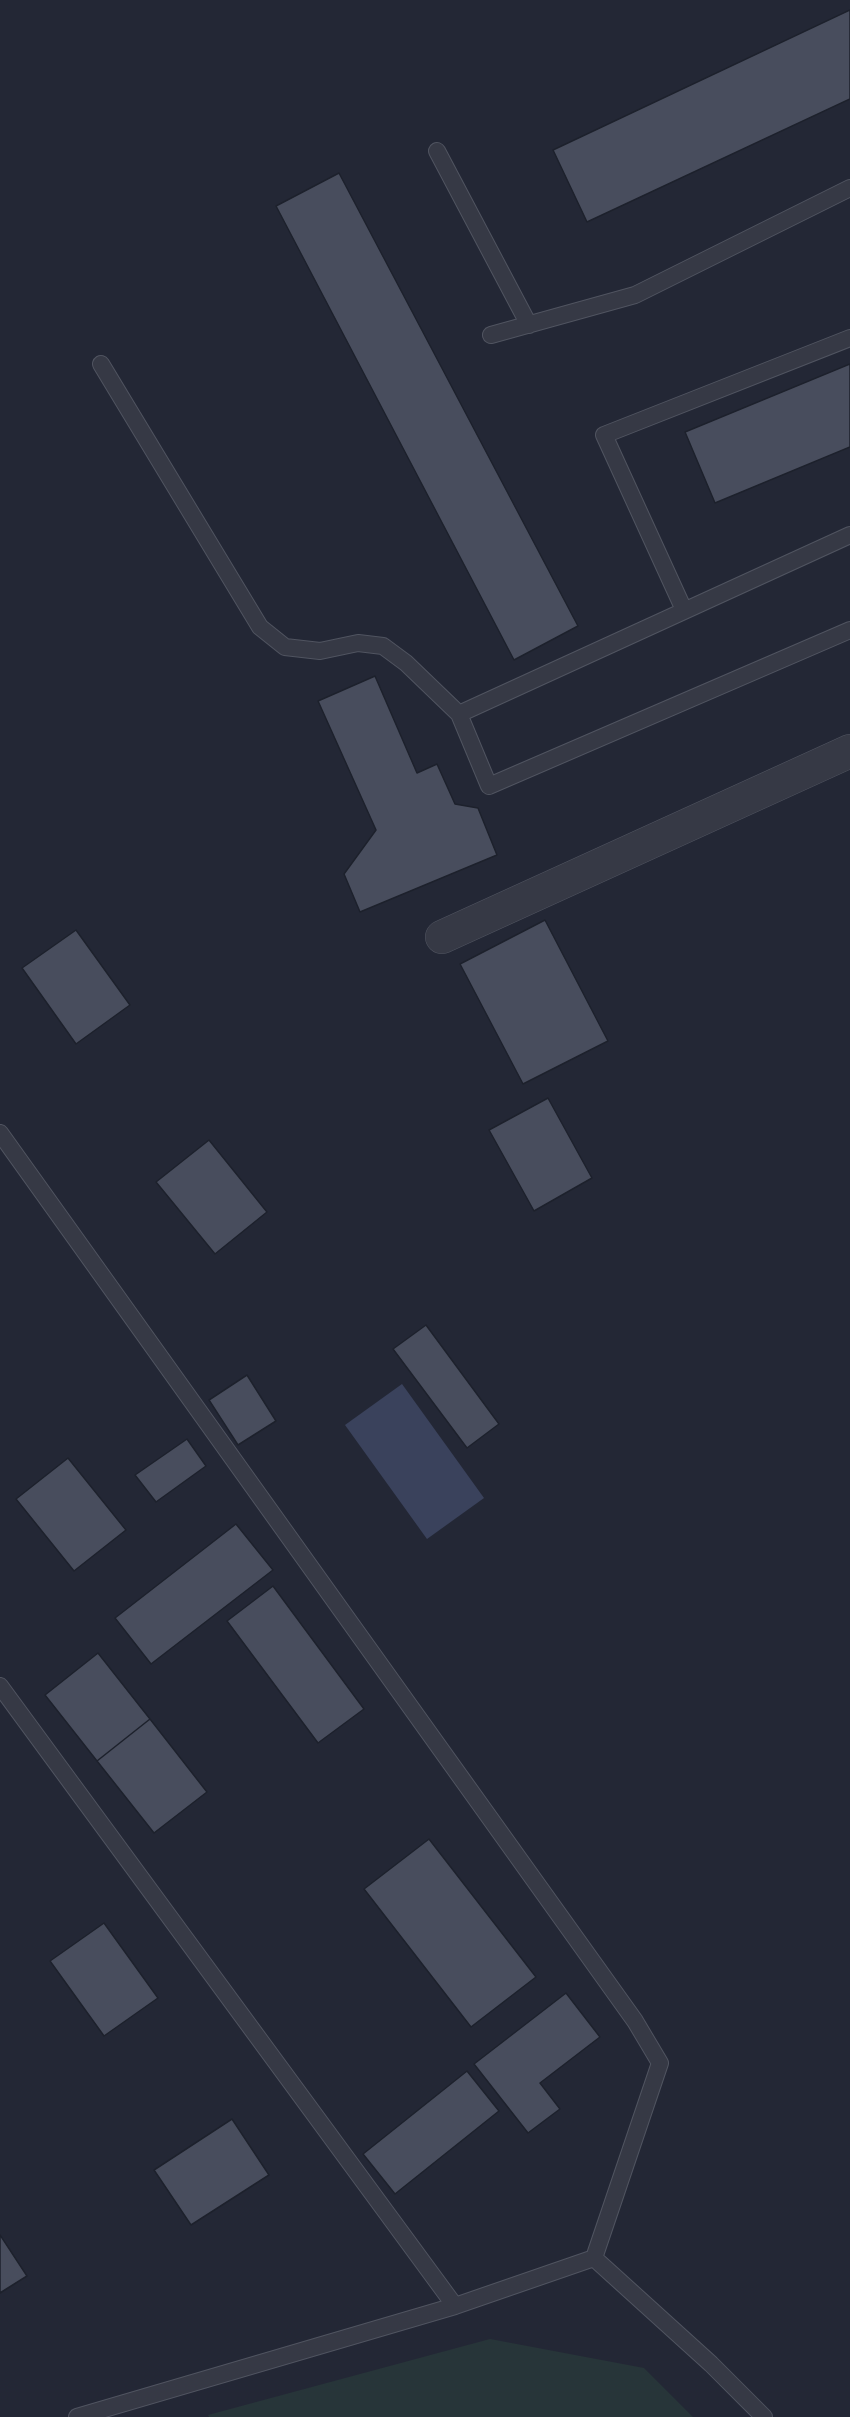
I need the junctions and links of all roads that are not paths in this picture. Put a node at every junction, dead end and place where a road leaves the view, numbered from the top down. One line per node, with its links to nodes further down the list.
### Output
1 (437, 151): 3 (lane)
2 (850, 188): 3 (lane)
3 (529, 325): 4 (lane)
4 (491, 335)
5 (850, 338): 8 (lane)
6 (101, 364): 10 (lane)
7 (850, 535): 8 (lane)
8 (684, 610): 10 (lane)
9 (850, 630): 10 (lane)
10 (459, 714)
11 (850, 751): 12 (street)
12 (442, 938)
13 (0, 1133): 15 (lane)
14 (0, 1686): 16 (lane)
15 (594, 2258): 16 (lane); 18 (lane)
16 (454, 2306): 17 (lane)
17 (77, 2417)
18 (764, 2417)

